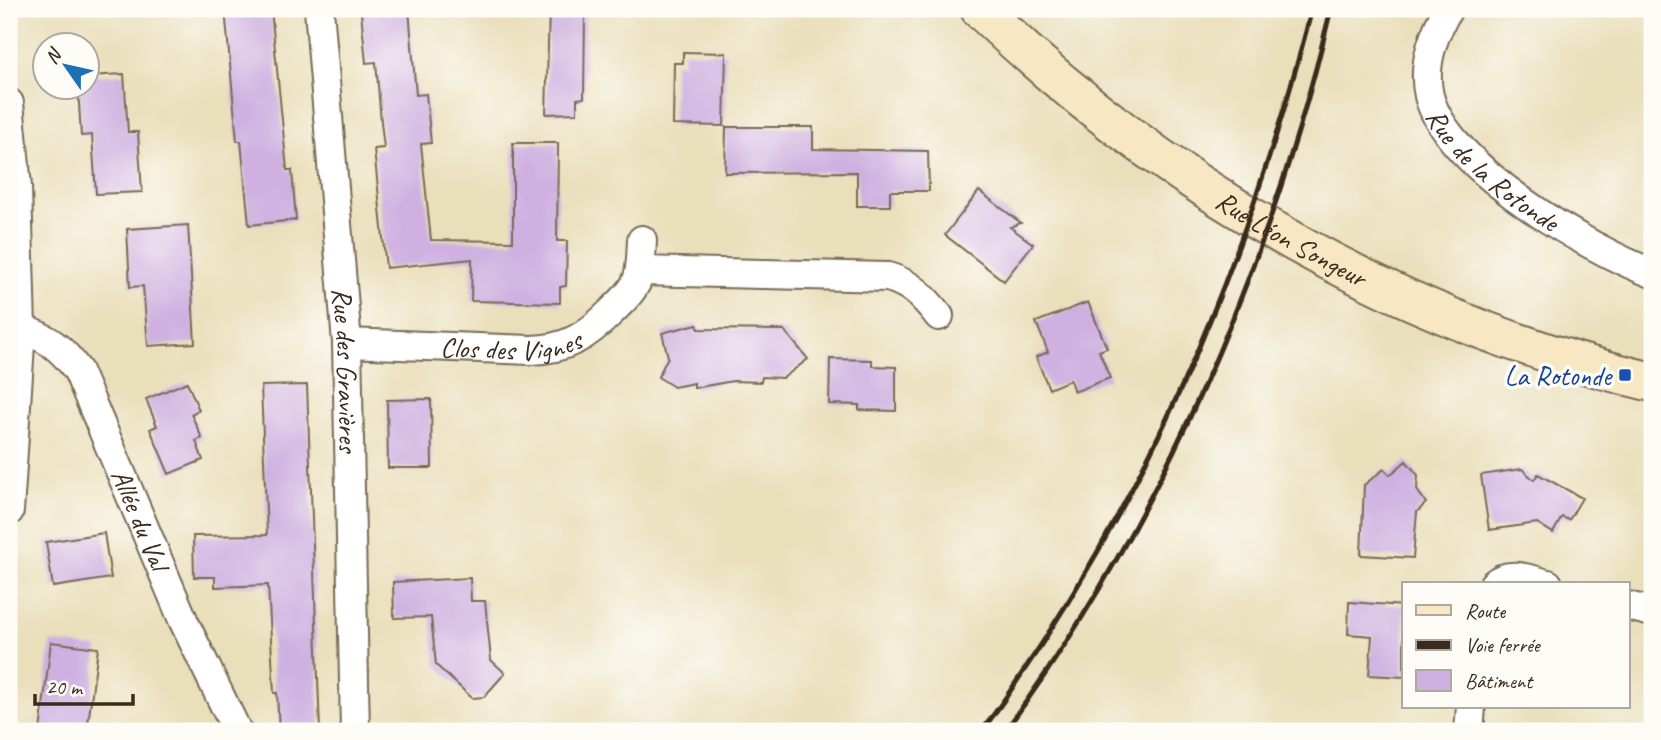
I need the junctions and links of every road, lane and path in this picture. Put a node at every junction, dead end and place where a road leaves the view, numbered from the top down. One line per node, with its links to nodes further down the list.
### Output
1 (319, 9): 10 (street, Rue des Gravières)
2 (980, 9): 11 (street, Rue Léon Songeur)
3 (1448, 9): 7 (street, Rue de la Rotonde)
4 (9, 103): 9 (street)
5 (642, 240): 6 (street, Clos des Vignes)
6 (640, 271): 8 (street); 10 (street, Clos des Vignes)
7 (1652, 273)
8 (939, 316)
9 (21, 329): 12 (street); 18 (street, Allée du Val)
10 (347, 343): 19 (street, Rue des Gravières)
11 (1652, 382)
12 (9, 511)
13 (1496, 582): 14 (street)
14 (1540, 582)
15 (1630, 606): 16 (street)
16 (1652, 612)
17 (1471, 708): 20 (street)
18 (237, 731)
19 (355, 731)
20 (1469, 731)

